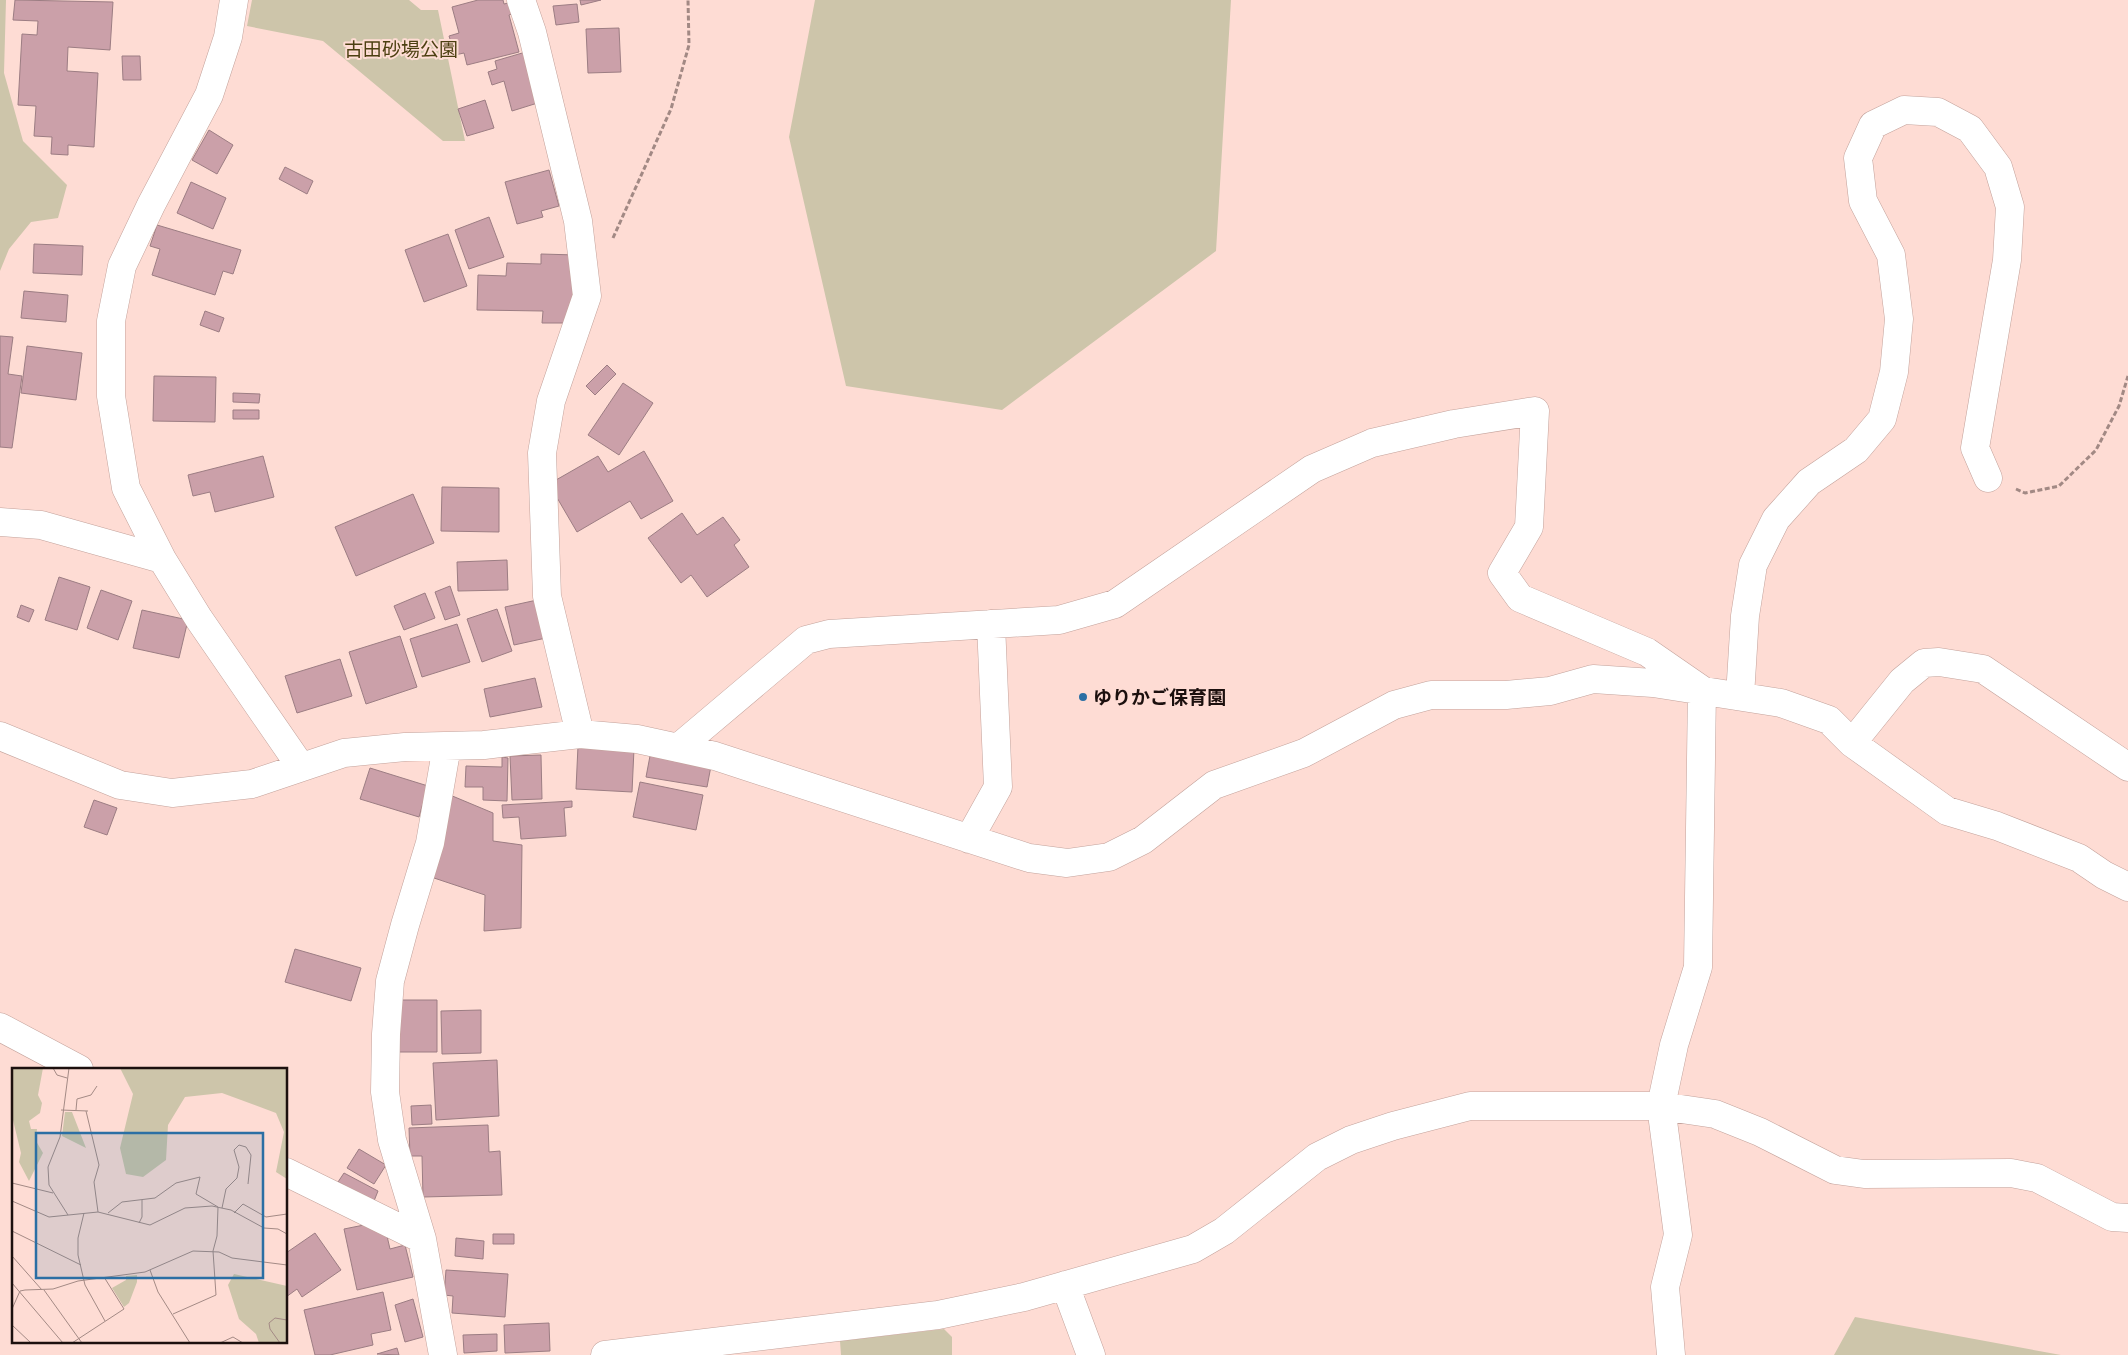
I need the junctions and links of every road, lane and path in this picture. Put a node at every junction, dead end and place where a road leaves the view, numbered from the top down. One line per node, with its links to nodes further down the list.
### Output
1 (234, 0): 8 (street)
2 (521, 0): 12 (street)
3 (688, 0): 4 (path)
4 (611, 243)
5 (2128, 376): 6 (path)
6 (1988, 478): 11 (street)
7 (0, 522): 8 (street)
8 (162, 559): 17 (street)
9 (991, 624): 10 (street); 16 (street); 19 (street)
10 (1702, 690): 11 (street); 19 (street); 23 (street)
11 (1740, 696): 14 (street)
12 (580, 734): 15 (street); 16 (street)
13 (0, 736): 17 (street)
14 (1852, 743): 18 (street); 20 (street)
15 (448, 746): 17 (street); 26 (street)
16 (678, 748): 19 (street)
17 (302, 767)
18 (2128, 767)
19 (969, 839)
20 (2128, 887)
21 (0, 1027): 22 (street)
22 (77, 1068)
23 (1661, 1106): 25 (street); 27 (street); 32 (street)
24 (288, 1173): 26 (street)
25 (2128, 1218)
26 (422, 1239): 29 (street)
27 (1065, 1285): 28 (street); 31 (street)
28 (637, 1353): 30 (street)
29 (442, 1355)
30 (605, 1355)
31 (1091, 1355)
32 (1671, 1355)

